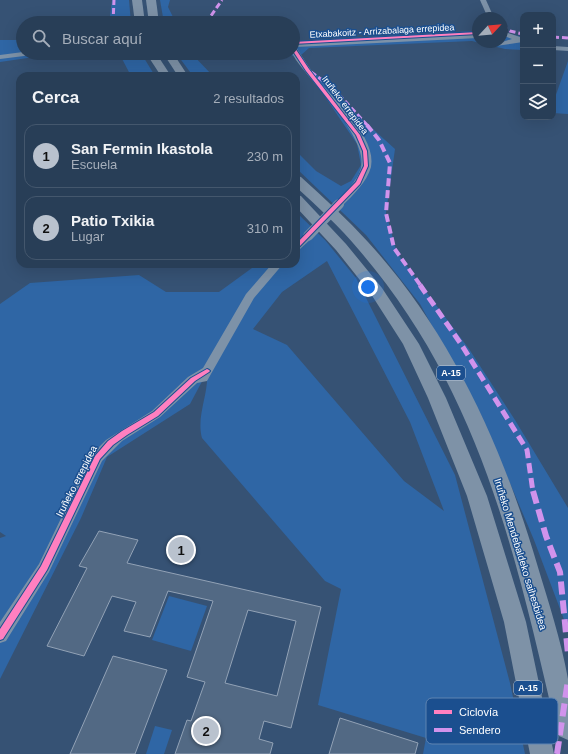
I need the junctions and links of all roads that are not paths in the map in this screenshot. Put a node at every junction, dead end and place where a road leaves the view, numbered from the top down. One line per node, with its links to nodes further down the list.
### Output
1 (137, 0): 5 (highway)
2 (151, 0): 6 (highway)
3 (483, 0): 4 (street)
4 (488, 12)
5 (139, 16)
6 (153, 16)
7 (472, 38): 14 (street, Etxabakoitz - Arrizabalaga errepidea)
8 (508, 38): 10 (street)
9 (508, 38): 11 (street)
10 (520, 42)
11 (520, 42)
12 (556, 43): 13 (street)
13 (568, 44)
14 (300, 47)
15 (556, 48): 16 (street)
16 (568, 49)
17 (16, 55): 18 (street)
18 (0, 57)
19 (300, 58): 26 (street, Iruñeko errepidea, bridge)
20 (155, 60): 22 (highway)
21 (173, 60): 23 (highway)
22 (163, 72)
23 (180, 72)
24 (300, 183): 32 (highway, Iruñeko Mendebaldeko saihesbidea / A-15)
25 (300, 203): 31 (highway, A-15)
26 (300, 243)
27 (274, 268): 28 (street, Iruñeko errepidea)
28 (207, 371): 29 (street, Iruñeko errepidea); 30 (street, Iruñeko errepidea)
29 (201, 383)
30 (0, 636)
31 (531, 698)
32 (568, 728)
33 (540, 744): 34 (highway, A-15)
34 (542, 754)

